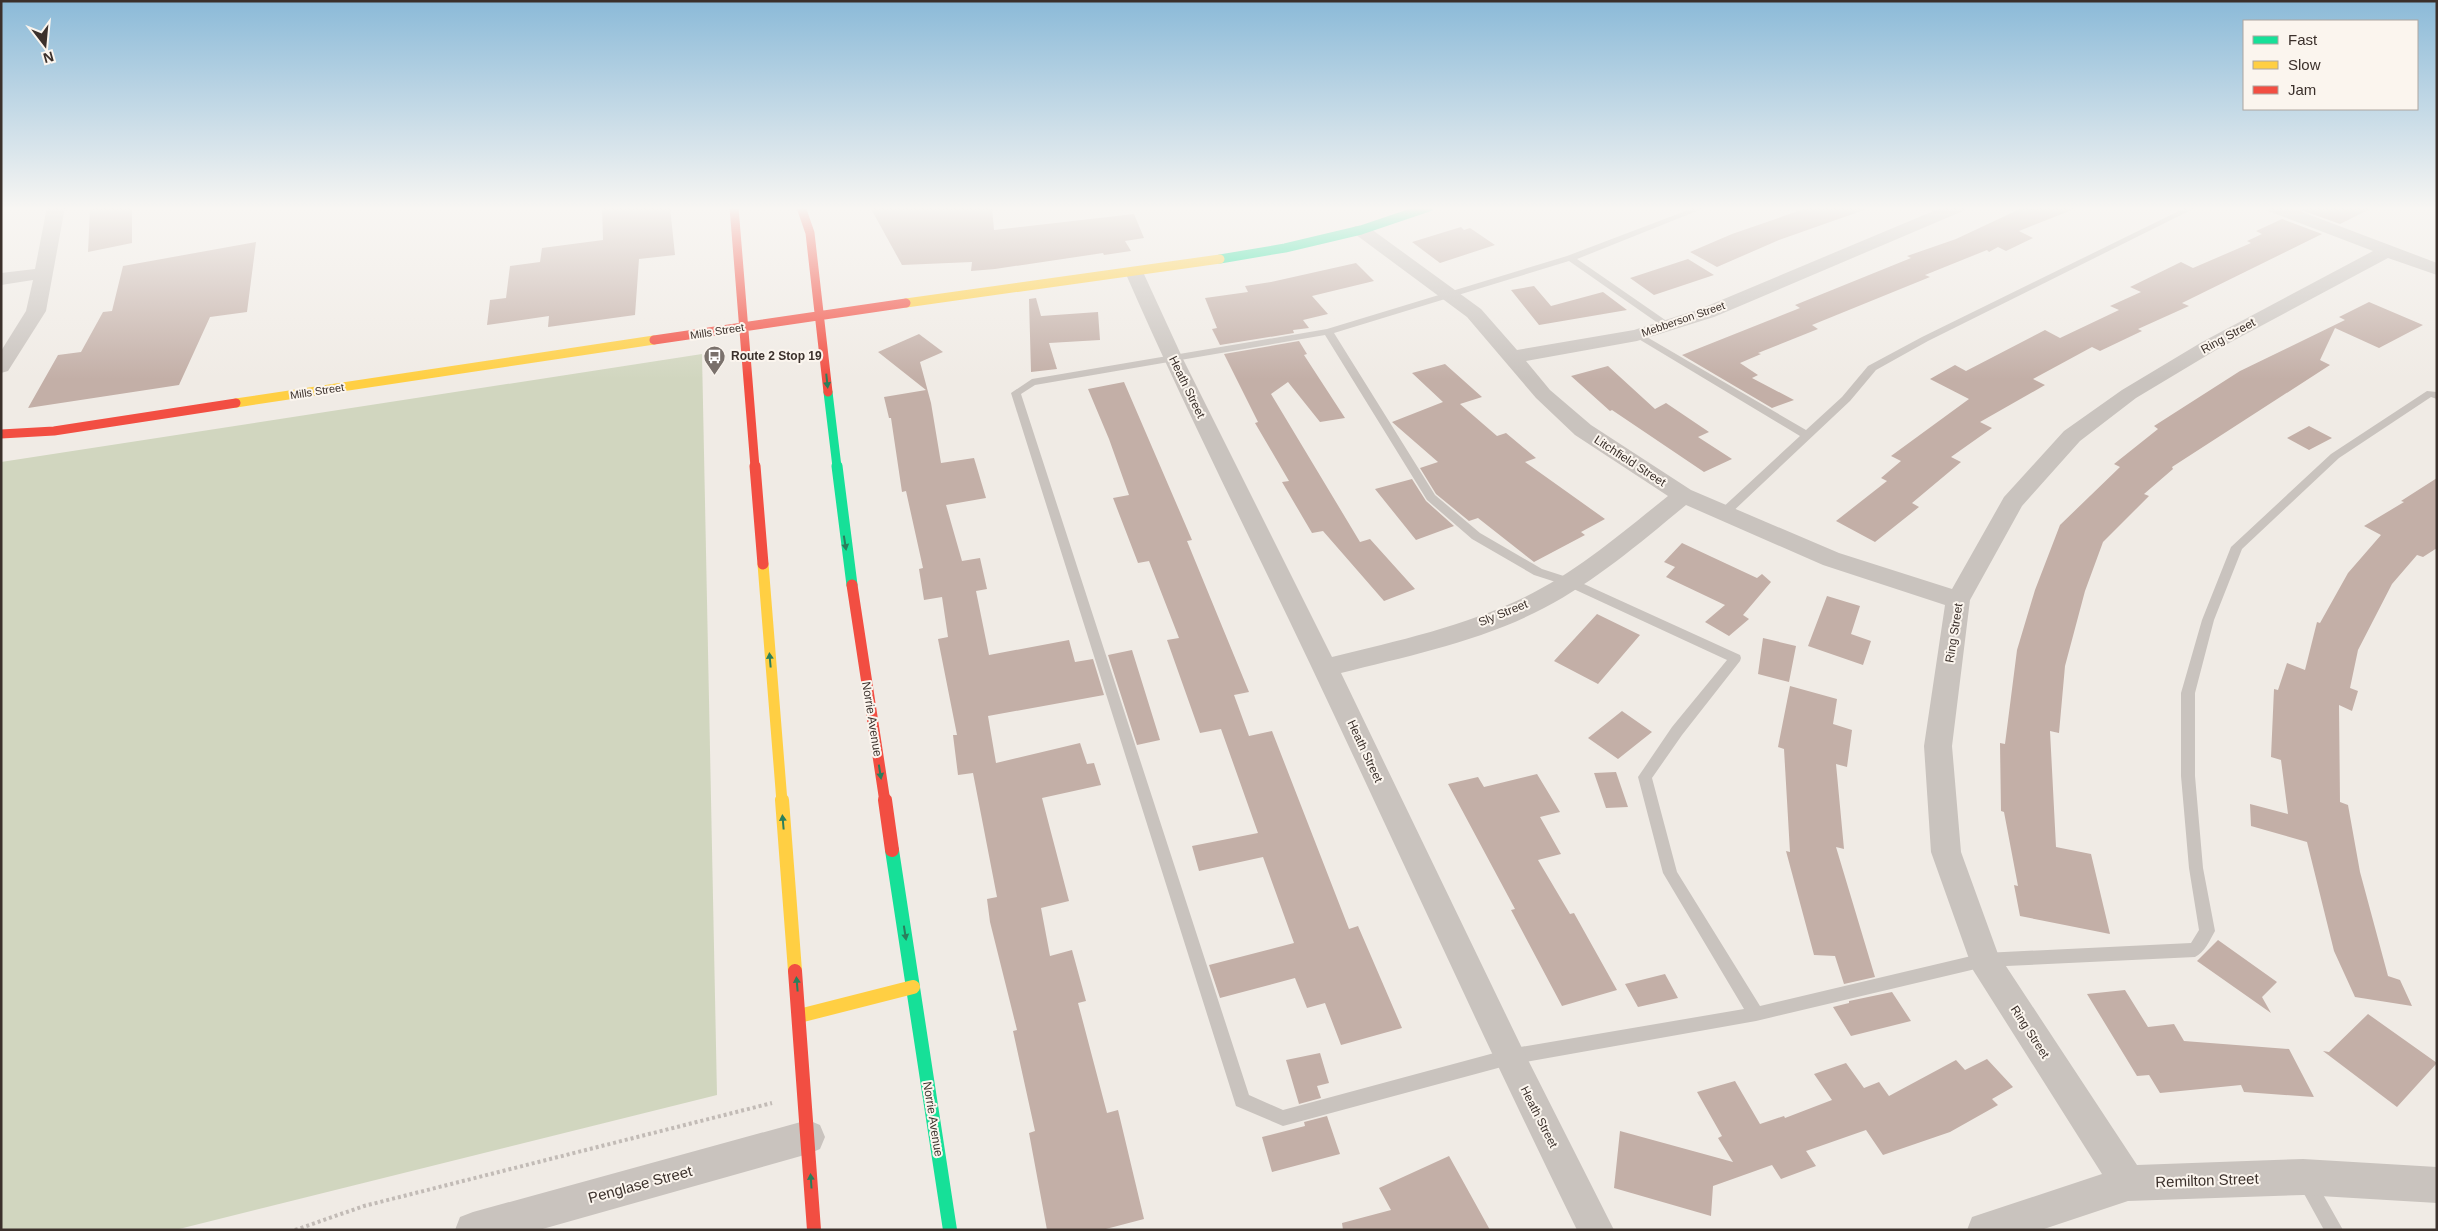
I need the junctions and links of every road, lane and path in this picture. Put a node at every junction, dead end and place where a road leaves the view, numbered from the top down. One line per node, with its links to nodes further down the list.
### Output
1 (46, 264): 14 (street)
2 (738, 264): 19 (main road)
3 (813, 264): 17 (main road, Norrie Avenue)
4 (1182, 264): 13 (main road, Mills Street)
5 (1409, 264): 16 (street, Litchfield Street)
6 (1549, 264): 16 (lane)
7 (1579, 264): 18 (lane)
8 (1822, 264): 18 (street, Mebberson Street)
9 (2076, 264): 27 (lane)
10 (2363, 264): 31 (street, Ring Street)
11 (2423, 264): 12 (street)
12 (2437, 270)
13 (1134, 272): 17 (main road, Mills Street); 23 (street, Heath Street)
14 (44, 273): 15 (street); 24 (street)
15 (1, 279)
16 (1452, 295): 20 (lane); 22 (street, Litchfield Street)
17 (819, 315): 19 (main road, Mills Street); 34 (main road, Norrie Avenue, one-way to 34)
18 (1668, 326): 21 (street, Mebberson Street)
19 (743, 327): 26 (main road, Mills Street); 36 (main road, one-way to 19)
20 (1328, 332): 23 (lane); 30 (lane)
21 (1637, 335): 22 (street, Mebberson Street); 27 (lane)
22 (1512, 357): 28 (street, Litchfield Street)
23 (1173, 359): 32 (street, Heath Street); 37 (lane)
24 (1, 366)
25 (2437, 396): 33 (lane)
26 (1, 434)
27 (1807, 435): 29 (lane)
28 (1683, 495): 29 (street, Litchfield Street); 30 (street, Sly Street)
29 (1724, 513): 31 (street, Litchfield Street)
30 (1569, 582): 32 (street, Sly Street); 35 (lane)
31 (1958, 600): 33 (street, Ring Street)
32 (1325, 668): 37 (street, Heath Street)
33 (1984, 960): 35 (lane); 41 (street, Ring Street)
34 (913, 987): 36 (main road); 46 (main road, Norrie Avenue)
35 (1756, 1014): 37 (lane)
36 (799, 1016): 38 (main road)
37 (1508, 1057): 47 (street, Heath Street)
38 (804, 1095): 39 (main road); 43 (path)
39 (808, 1137): 44 (street, Penglase Street); 45 (main road, one-way to 39)
40 (2303, 1177): 41 (street, Remilton Street); 42 (street, Remilton Street); 49 (lane)
41 (2128, 1183): 48 (street, Remilton Street)
42 (2437, 1185)
43 (294, 1230)
44 (473, 1230)
45 (814, 1230)
46 (950, 1230)
47 (1596, 1230)
48 (1985, 1230)
49 (2334, 1230)

